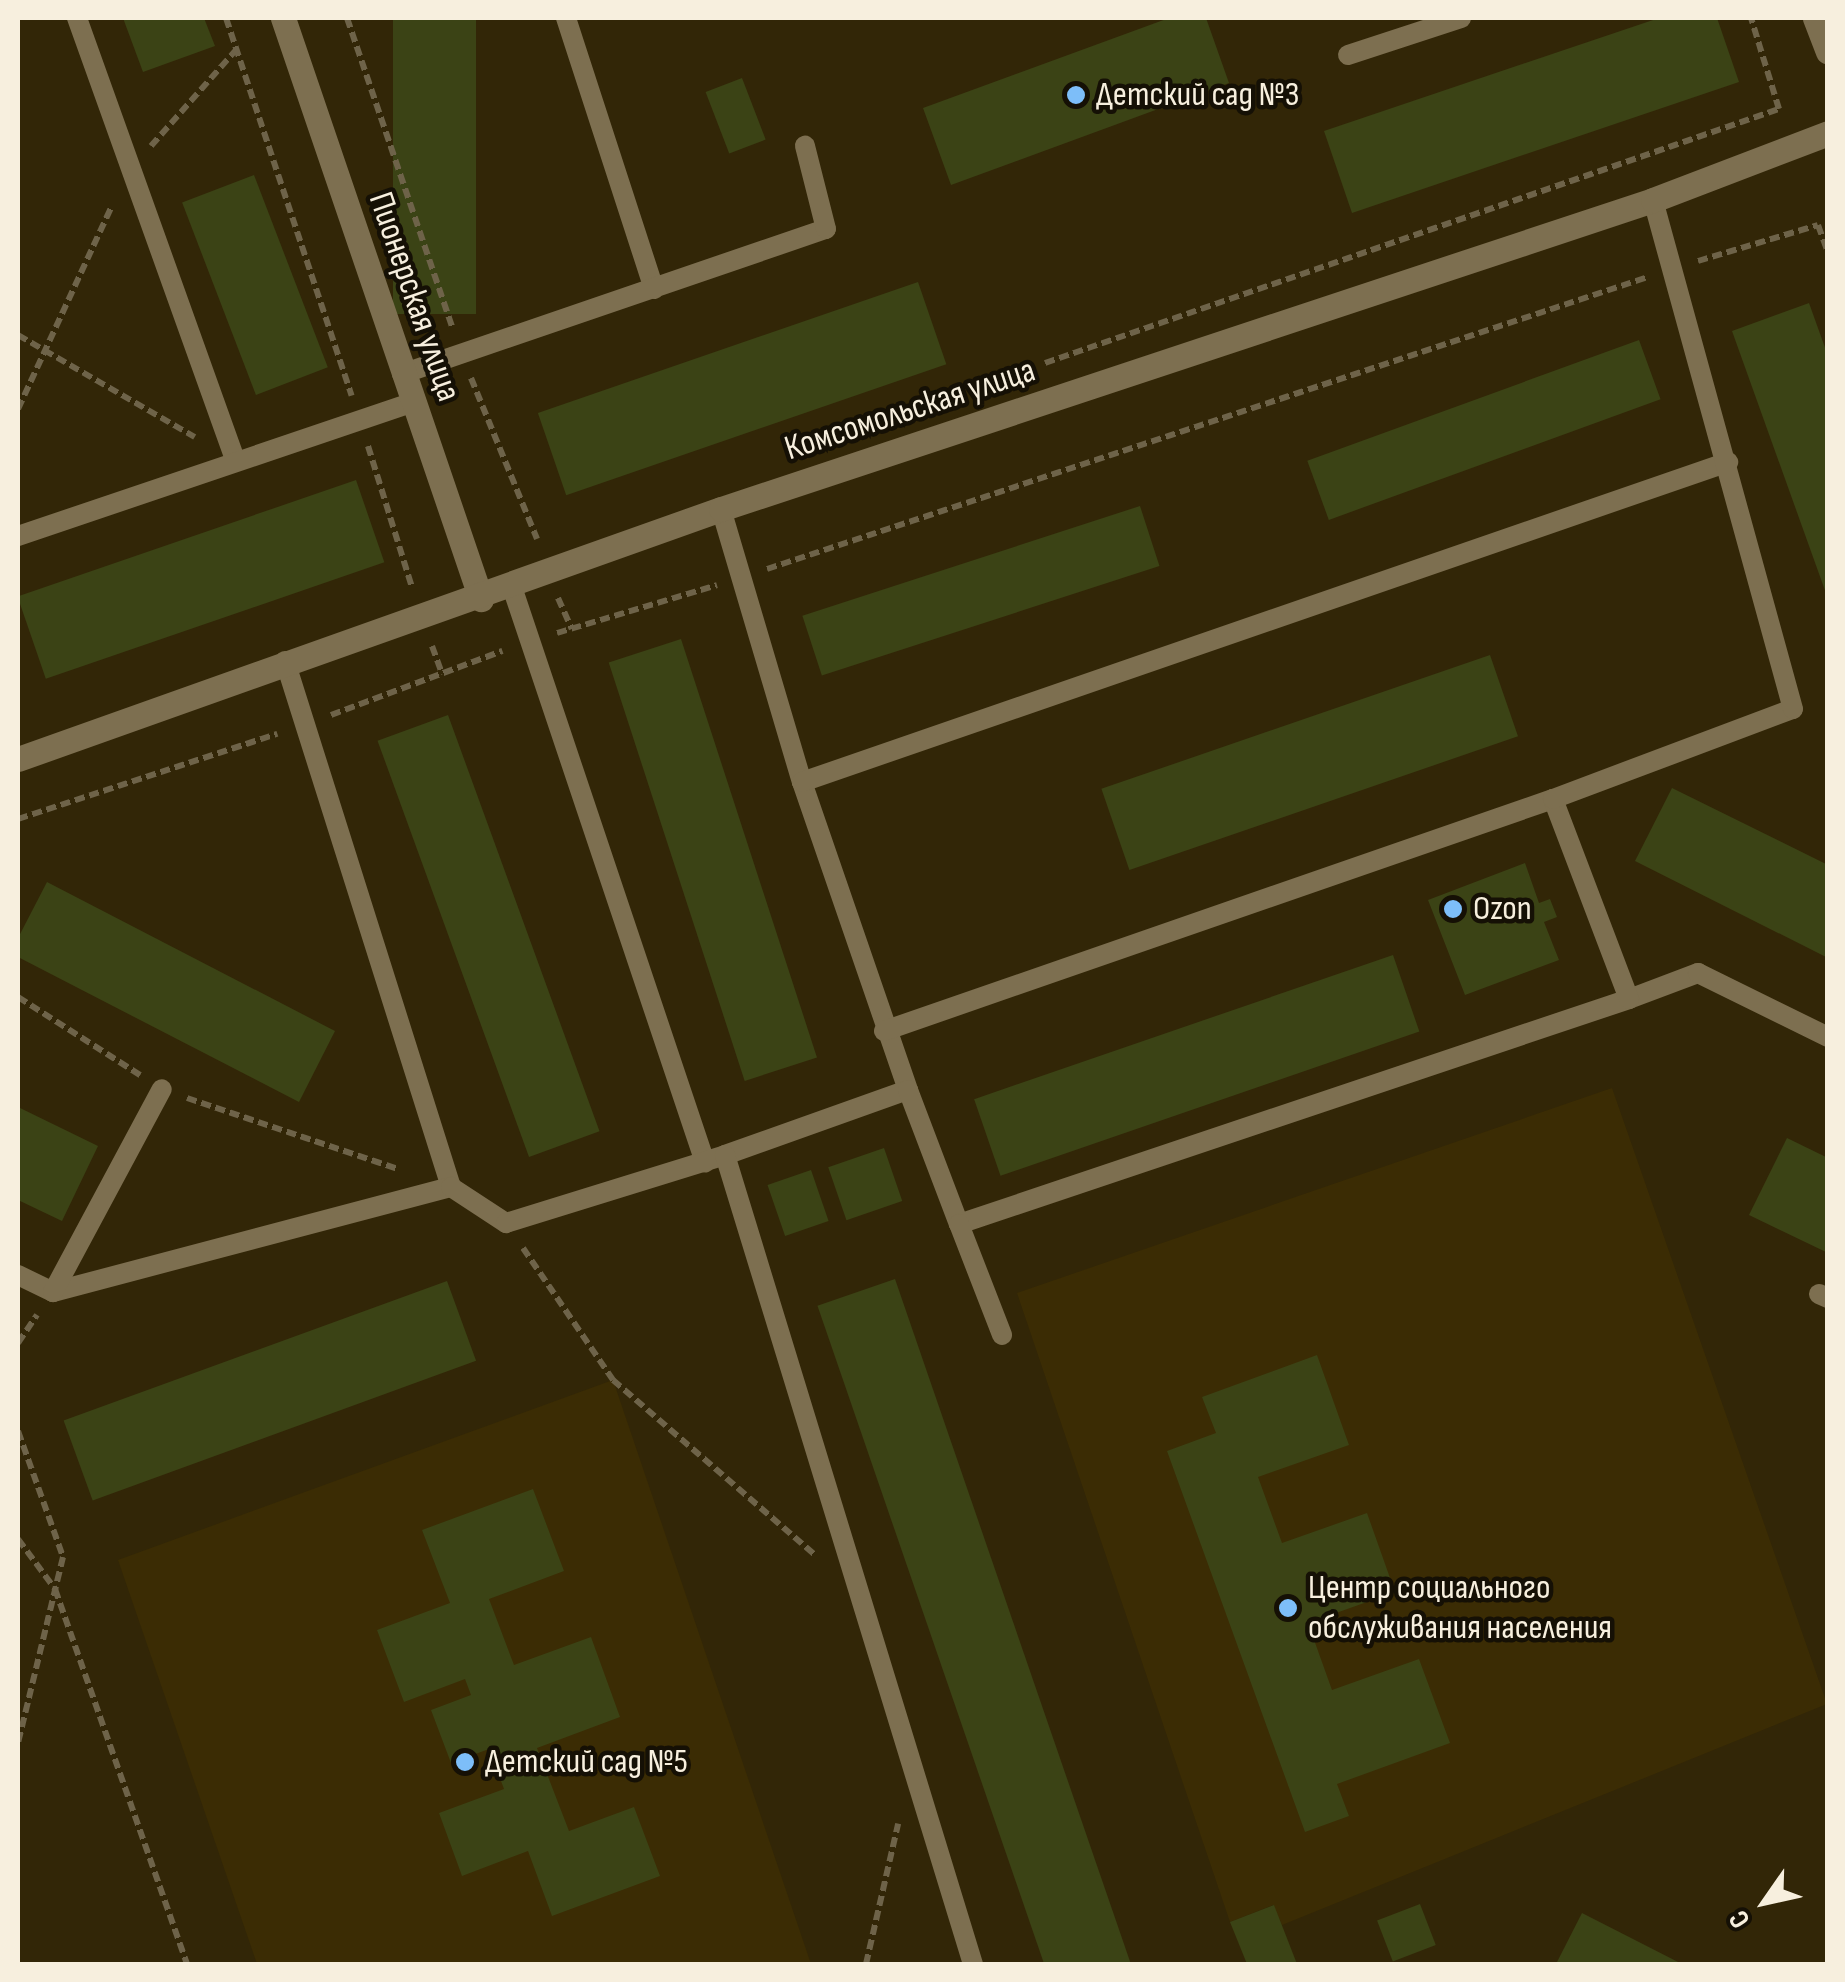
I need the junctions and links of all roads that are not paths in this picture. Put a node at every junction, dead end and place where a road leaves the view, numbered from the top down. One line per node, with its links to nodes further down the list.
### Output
1 (77, 18): 14 (lane)
2 (284, 18): 12 (street, Пионерская улица)
3 (566, 18): 11 (lane)
4 (1461, 18): 7 (lane)
5 (1815, 18): 6 (street)
6 (1828, 52)
7 (1348, 55)
8 (1828, 134): 10 (street, Комсомольская улица)
9 (805, 146): 11 (lane)
10 (1653, 200): 15 (lane); 16 (street, Комсомольская улица)
11 (654, 289): 12 (lane)
12 (402, 374): 13 (street, Пионерская улица)
13 (413, 402): 14 (lane); 19 (street, Пионерская улица)
14 (235, 460): 17 (lane)
15 (1728, 462): 22 (lane); 23 (lane)
16 (721, 509): 18 (street, Комсомольская улица); 22 (lane)
17 (18, 536)
18 (512, 587): 19 (street, Комсомольская улица); 29 (lane)
19 (481, 599): 20 (street, Комсомольская улица)
20 (285, 662): 21 (street, Комсомольская улица); 30 (lane)
21 (18, 759)
22 (802, 782): 25 (lane)
23 (1553, 799): 24 (lane); 25 (lane)
24 (1628, 999): 26 (lane); 31 (lane)
25 (884, 1031): 28 (lane)
26 (1828, 1037)
27 (162, 1089): 33 (lane)
28 (908, 1090): 29 (lane); 31 (lane)
29 (715, 1158): 30 (lane); 35 (lane)
30 (451, 1187): 33 (lane)
31 (959, 1224): 34 (lane)
32 (18, 1274): 33 (lane)
33 (53, 1292)
34 (1002, 1335)
35 (974, 1964)

